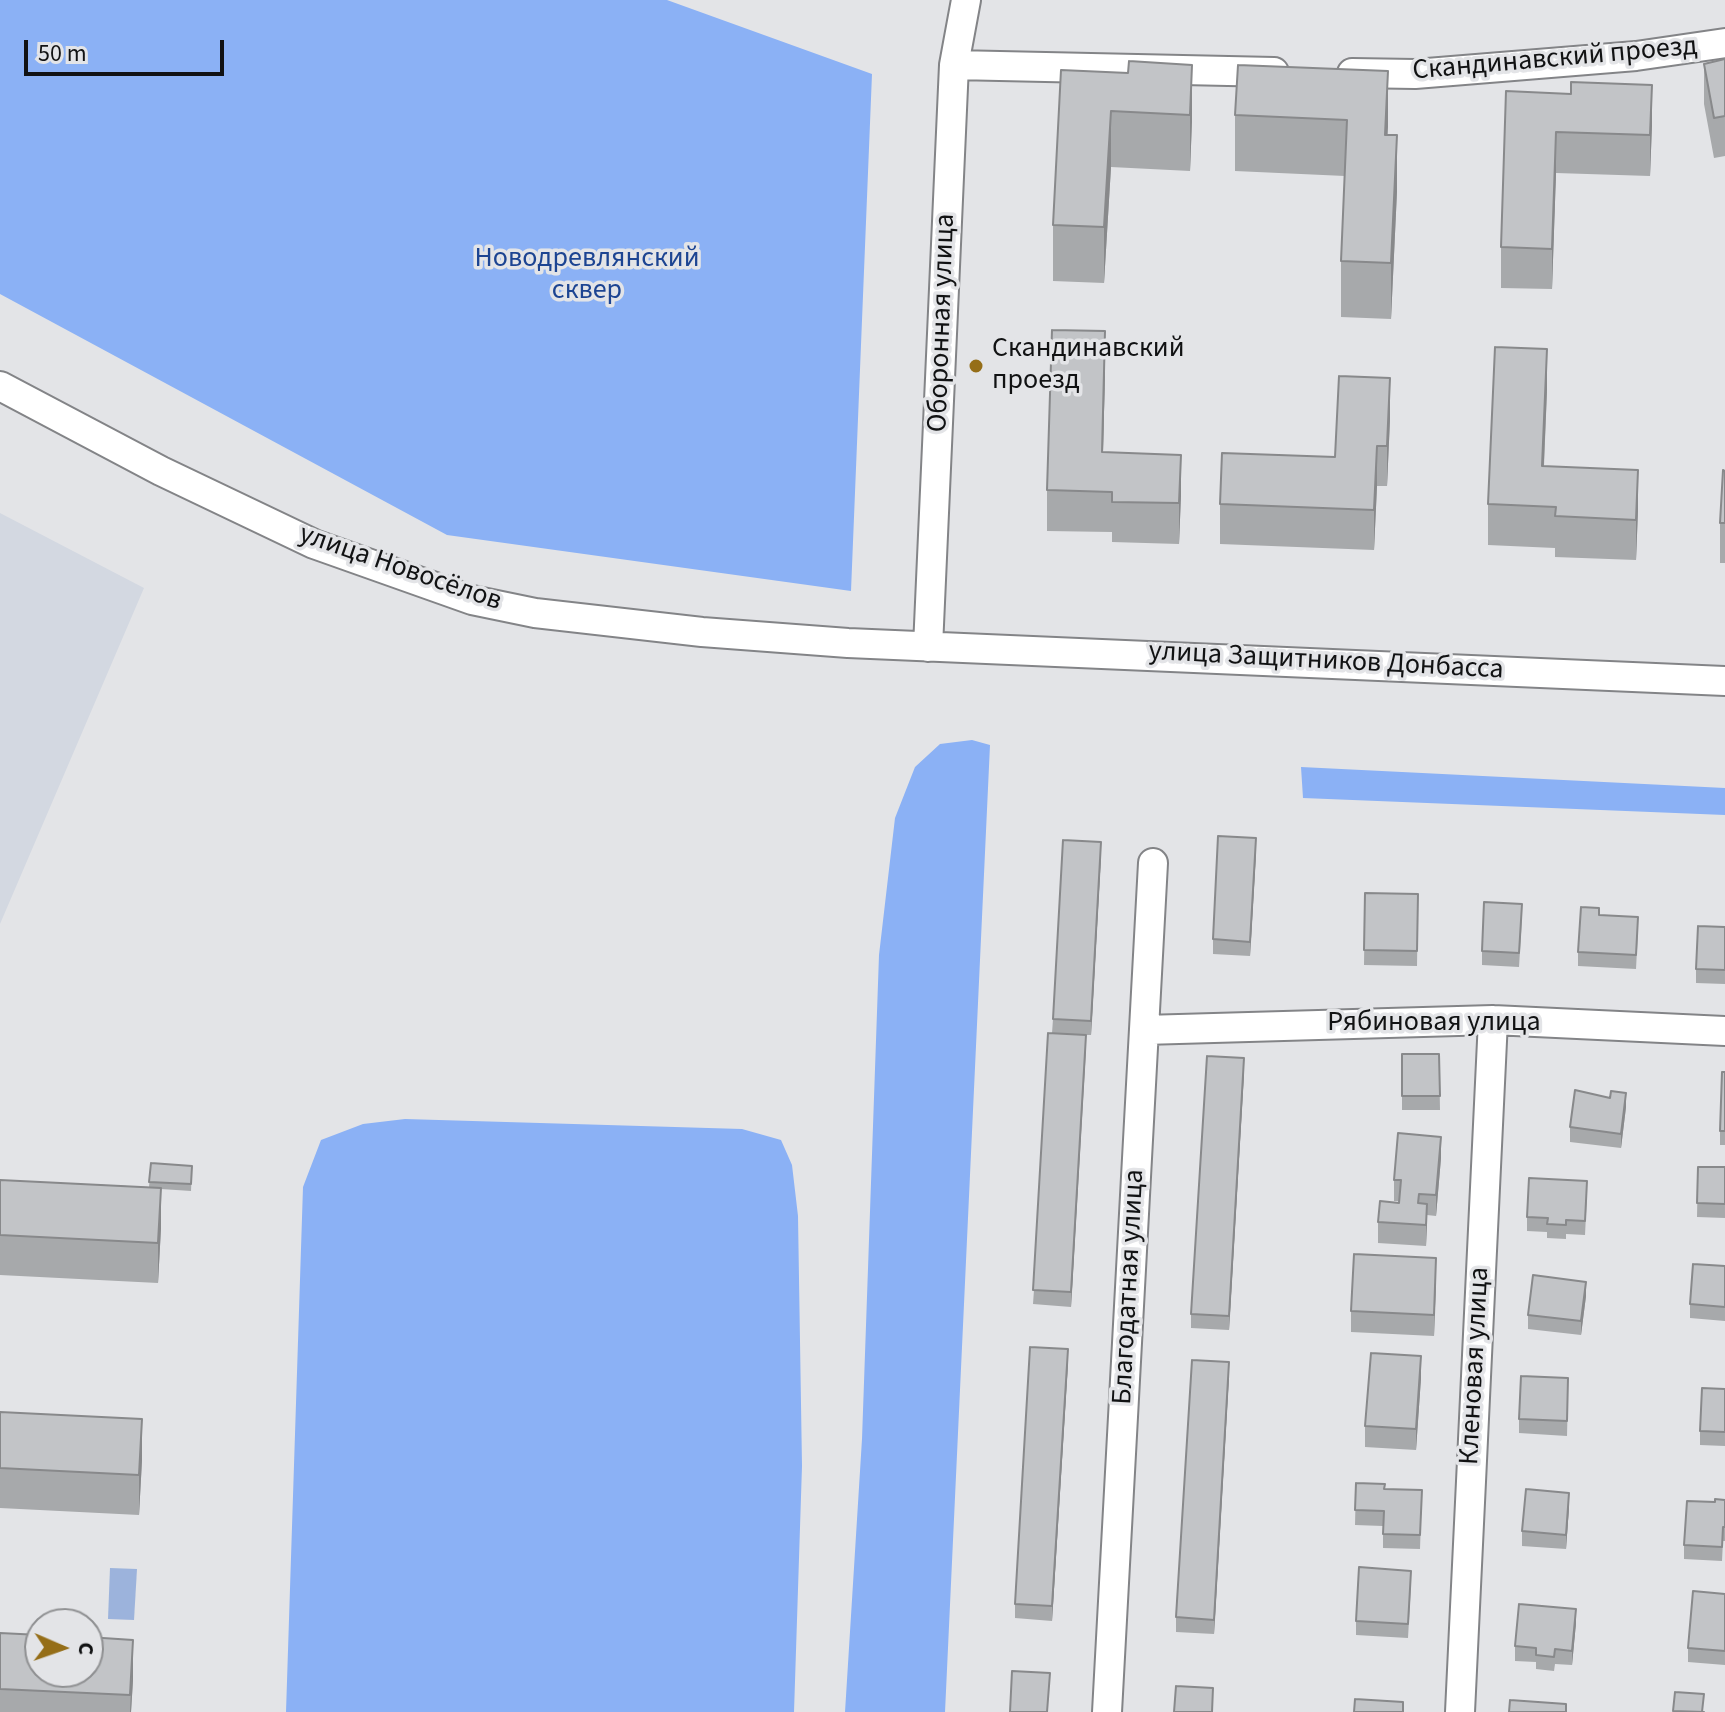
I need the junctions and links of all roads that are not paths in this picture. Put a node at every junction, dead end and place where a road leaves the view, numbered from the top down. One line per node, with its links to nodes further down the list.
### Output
1 (966, 0): 3 (street, Оборонная улица)
2 (1725, 43): 3 (street, Скандинавский проезд)
3 (954, 65): 5 (street, Оборонная улица)
4 (0, 386): 5 (street, улица Новосёлов)
5 (928, 647): 6 (street, улица Защитников Донбасса)
6 (1725, 681)
7 (1153, 863): 9 (street, Благодатная улица)
8 (1493, 1020): 9 (street, Рябиновая улица); 10 (street, Рябиновая улица); 12 (street, Кленовая улица)
9 (1144, 1030): 11 (street, Благодатная улица)
10 (1725, 1031)
11 (1107, 1712)
12 (1460, 1712)

